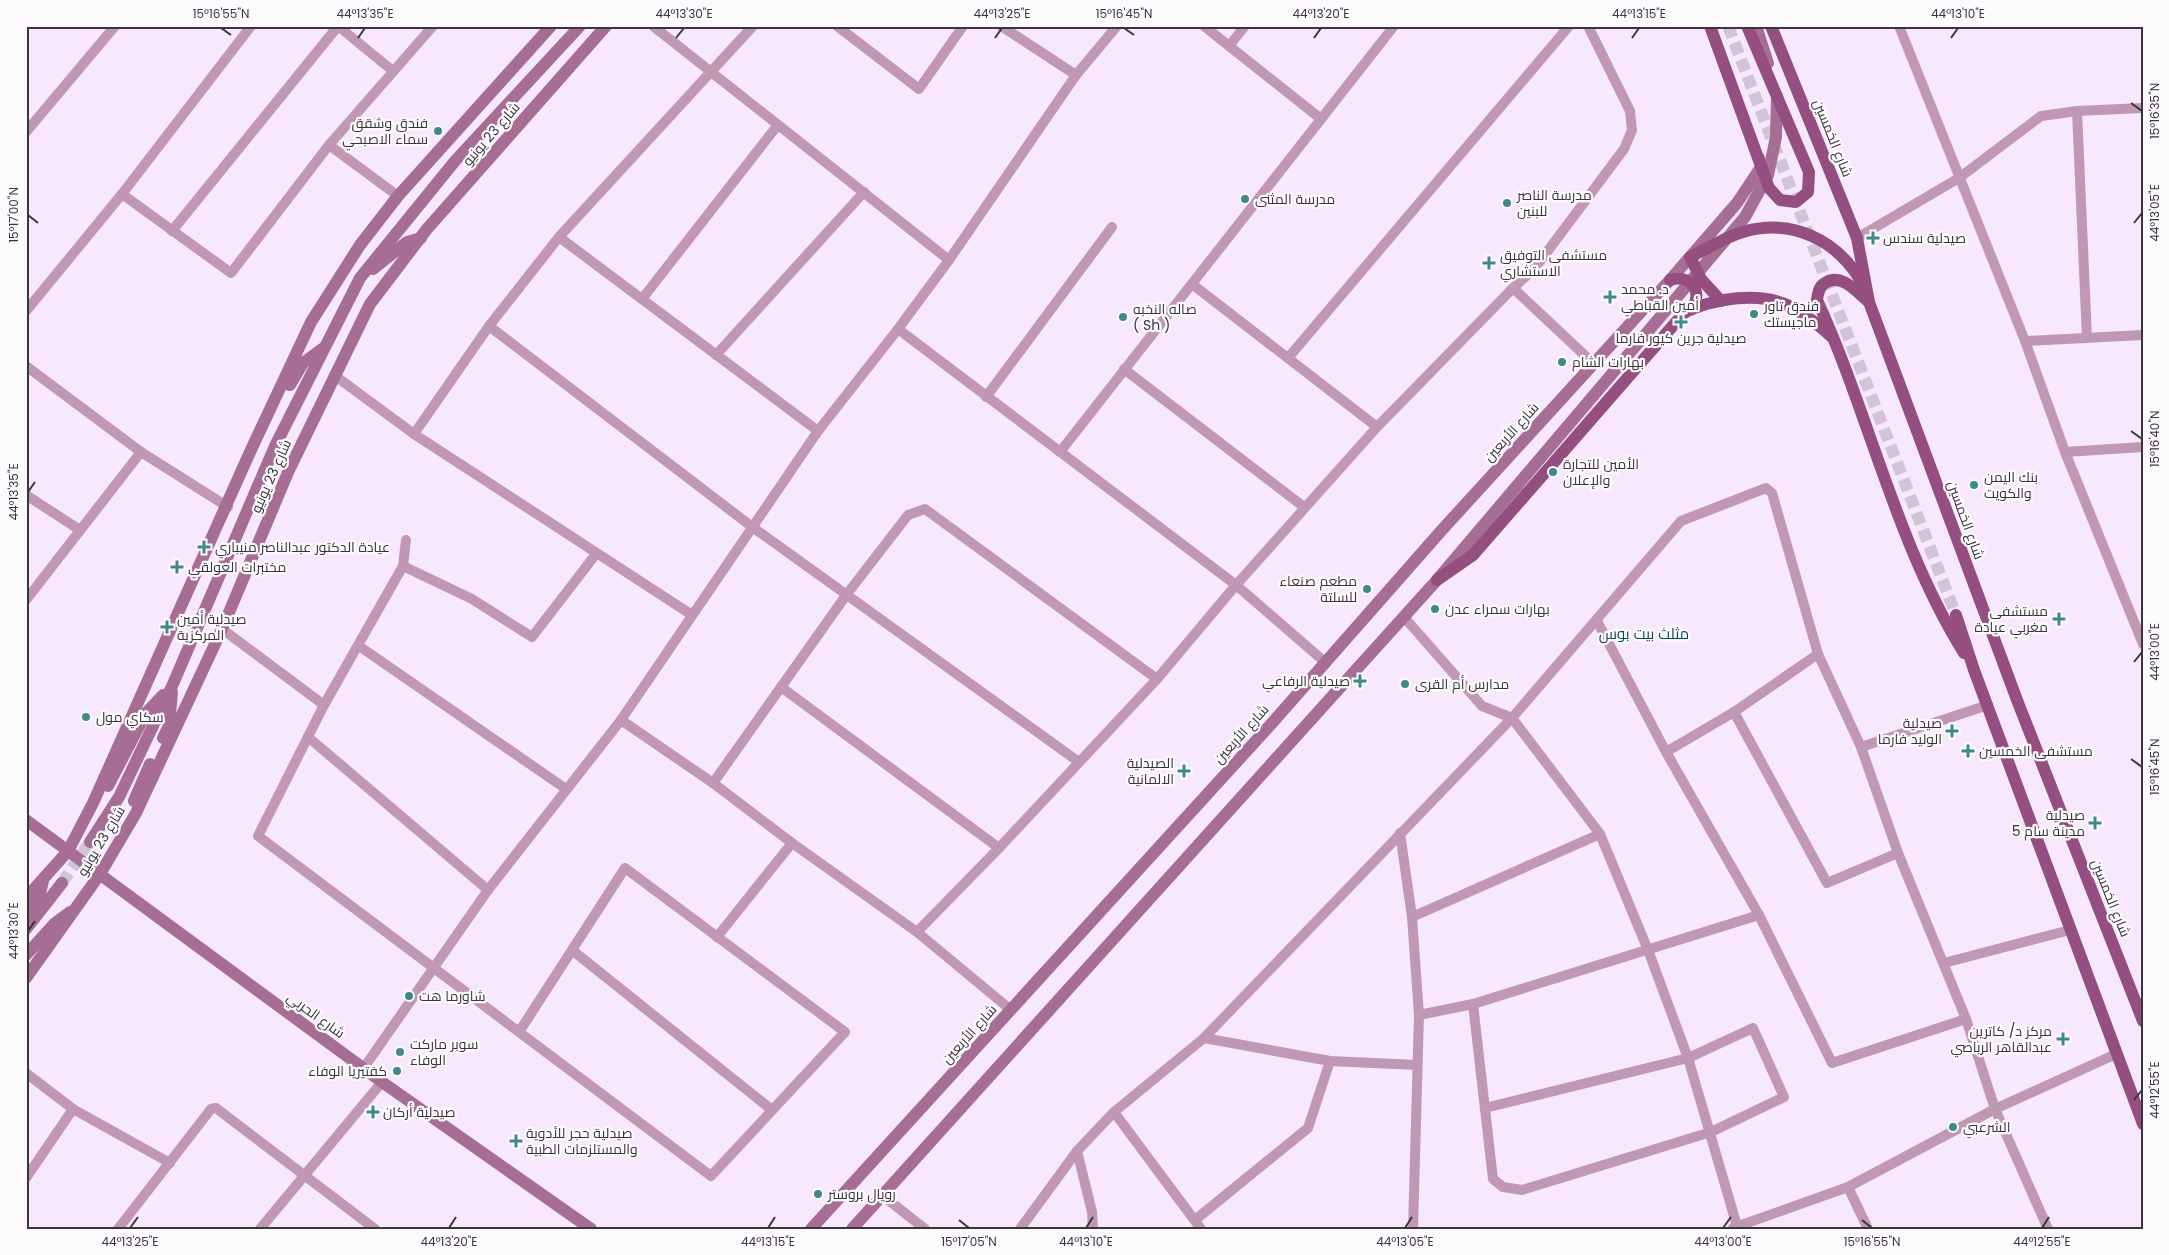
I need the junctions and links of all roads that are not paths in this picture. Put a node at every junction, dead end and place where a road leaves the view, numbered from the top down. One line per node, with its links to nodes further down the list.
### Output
1 (115, 26): 32 (street)
2 (252, 26): 37 (street)
3 (338, 26): 25 (street); 40 (street)
4 (433, 26): 25 (street)
5 (550, 26): 38 (street, شارع 23 يونيو)
6 (580, 26): 46 (street)
7 (606, 26): 42 (street, شارع 23 يونيو)
8 (654, 26): 26 (street)
9 (753, 26): 26 (street)
10 (837, 26): 11 (street)
11 (963, 26)
12 (1001, 26): 27 (street)
13 (1116, 26): 27 (street)
14 (1204, 26): 24 (street)
15 (1245, 26): 24 (street)
16 (1394, 26): 30 (street)
17 (1569, 26): 64 (street)
18 (1588, 26): 50 (street)
19 (1710, 26): 34 (main road)
20 (1747, 26): 34 (main road)
21 (1756, 26): 86 (street)
22 (1771, 26): 43 (main road, شارع الخمسين)
23 (1899, 26): 35 (street)
24 (1229, 46): 30 (street)
25 (393, 71): 33 (street)
26 (710, 73): 31 (street); 41 (street)
27 (1076, 75): 45 (street)
28 (2143, 108): 29 (street)
29 (2077, 112): 35 (street); 60 (street)
30 (1321, 119): 48 (street)
31 (777, 126): 36 (street); 51 (street)
32 (26, 132)
33 (329, 145): 38 (street); 40 (street)
34 (1755, 146): 44 (street, شارع الأربعين)
35 (1959, 178): 43 (street); 61 (street)
36 (864, 192): 45 (street); 63 (street)
37 (122, 194): 40 (street); 55 (street)
38 (398, 196): 71 (street, شارع 23 يونيو)
39 (1112, 227): 69 (street)
40 (172, 231)
41 (559, 237): 51 (street); 56 (street)
42 (421, 238): 46 (street); 68 (street, شارع 23 يونيو)
43 (1857, 238): 49 (main road, شارع الخمسين)
44 (1690, 256): 47 (street, شارع الأربعين); 49 (main road); 52 (main road)
45 (949, 260): 57 (street)
46 (360, 278): 62 (street)
47 (1670, 280): 54 (main road); 65 (street, شارع الأربعين)
48 (1192, 284): 64 (street); 67 (street)
49 (1865, 287): 53 (main road, شارع الخمسين)
50 (1513, 288): 65 (street); 70 (street)
51 (642, 299): 63 (street)
52 (1721, 301): 54 (main road); 59 (main road)
53 (1869, 302): 59 (main road); 144 (main road, شارع الخمسين)
54 (1694, 307): 86 (main road)
55 (26, 311)
56 (489, 326): 73 (street); 81 (street)
57 (898, 329): 69 (street); 72 (street)
58 (2143, 335): 60 (street)
59 (1833, 338): 100 (main road)
60 (2087, 338): 61 (street)
61 (2025, 341): 77 (street)
62 (324, 347): 71 (street); 102 (street)
63 (716, 355): 72 (street)
64 (1288, 358): 70 (street)
65 (1593, 363): 99 (street, شارع الأربعين)
66 (26, 366): 75 (street)
67 (1124, 369): 76 (street); 80 (street)
68 (334, 375): 73 (street); 95 (street, شارع 23 يونيو)
69 (986, 397): 76 (street)
70 (1377, 427): 80 (street)
71 (260, 431): 79 (street, شارع 23 يونيو)
72 (818, 431): 81 (street)
73 (414, 434): 84 (street)
74 (2143, 447): 77 (street)
75 (140, 452): 79 (street); 82 (street)
76 (1060, 452): 87 (street)
77 (2065, 452): 94 (street)
78 (26, 495): 82 (street)
79 (228, 507): 115 (street, شارع 23 يونيو)
80 (1304, 507): 87 (street)
81 (751, 526): 88 (street); 90 (street)
82 (80, 530): 89 (street)
83 (406, 540): 85 (street)
84 (596, 554): 85 (street); 90 (street)
85 (403, 566): 97 (street)
86 (1436, 580): 92 (street)
87 (1236, 585): 99 (street); 101 (street)
88 (847, 594): 101 (street); 103 (street); 112 (street)
89 (26, 600)
90 (692, 615): 108 (street)
91 (1956, 615): 100 (main road)
92 (1404, 617): 107 (street); 171 (street)
93 (1597, 621): 98 (street); 107 (street); 111 (street)
94 (2139, 625): 96 (street)
95 (222, 629): 104 (street); 116 (street, شارع 23 يونيو)
96 (2143, 644)
97 (359, 646): 104 (street); 114 (street)
98 (1818, 654): 106 (street); 110 (street)
99 (1326, 663): 146 (street, شارع الأربعين)
100 (1974, 670): 105 (main road)
101 (1157, 679): 112 (street)
102 (173, 684): 115 (street); 116 (street); 120 (street)
103 (781, 687): 113 (street); 122 (street)
104 (324, 704): 109 (street)
105 (1988, 705): 110 (street); 135 (main road)
106 (1734, 712): 111 (street); 124 (street)
107 (1512, 718): 118 (street); 119 (street)
108 (621, 720): 113 (street); 114 (street)
109 (308, 737): 128 (street); 142 (street)
110 (1861, 747): 124 (street)
111 (1666, 752): 132 (street)
112 (1080, 762): 122 (street)
113 (713, 783): 121 (street)
114 (566, 789): 128 (street)
115 (97, 794): 123 (street, شارع 23 يونيو)
116 (136, 814): 125 (street, شارع 23 يونيو)
117 (26, 820): 123 (street, شارع الحربي)
118 (1400, 833): 133 (street); 151 (street)
119 (1600, 834): 133 (street); 139 (street)
120 (90, 842)
121 (792, 844): 136 (street); 137 (street)
122 (999, 848): 136 (street)
123 (68, 851): 125 (street, شارع الحربي); 126 (street, شارع 23 يونيو)
124 (1898, 853): 141 (street)
125 (100, 874): 130 (street, شارع 23 يونيو); 156 (street, شارع الحربي)
126 (44, 878): 129 (street, شارع 23 يونيو); 131 (street)
127 (62, 883): 134 (street)
128 (488, 890): 142 (street)
129 (26, 898)
130 (76, 910): 140 (street); 143 (street, شارع 23 يونيو)
131 (26, 914)
132 (1759, 915): 139 (street); 148 (street)
133 (1412, 917): 147 (street)
134 (26, 929)
135 (2070, 930): 141 (street); 152 (main road)
136 (917, 932): 146 (street)
137 (717, 937): 138 (street); 162 (street)
138 (572, 950): 150 (street); 162 (street)
139 (1648, 950): 145 (street); 153 (street)
140 (26, 955)
141 (1944, 963): 148 (street)
142 (433, 968): 150 (street); 156 (street)
143 (26, 978)
144 (2139, 1001): 149 (main road, شارع الخمسين)
145 (1474, 1004): 147 (street); 159 (street)
146 (1011, 1010): 178 (street, شارع الأربعين)
147 (1419, 1015): 155 (street)
148 (1966, 1018): 161 (street)
149 (2143, 1021)
150 (519, 1032): 162 (street)
151 (1204, 1038): 154 (street); 163 (street)
152 (2116, 1054): 161 (street); 164 (main road)
153 (1688, 1058): 159 (street); 165 (street); 165 (street)
154 (1330, 1061): 155 (street); 172 (street)
155 (1417, 1065): 183 (street)
156 (363, 1069): 158 (street, شارع الحربي)
157 (26, 1073): 160 (street)
158 (382, 1082): 168 (street); 177 (street, شارع الحربي)
159 (1485, 1108): 165 (street)
160 (73, 1109): 167 (street); 169 (street)
161 (1995, 1109): 170 (street); 185 (street)
162 (772, 1110)
163 (1114, 1112): 166 (street); 172 (street)
164 (2143, 1124)
165 (1711, 1132): 173 (street)
166 (1077, 1151): 181 (street); 182 (street)
167 (170, 1162): 168 (street); 174 (street)
168 (304, 1177): 175 (street); 176 (street)
169 (26, 1178)
170 (1848, 1186): 173 (street); 184 (street)
171 (882, 1195): 179 (street); 180 (street)
172 (1198, 1224)
173 (1735, 1228)
174 (118, 1229)
175 (260, 1229)
176 (375, 1229)
177 (591, 1229)
178 (811, 1229)
179 (852, 1229)
180 (925, 1229)
181 (1020, 1229)
182 (1093, 1229)
183 (1413, 1229)
184 (1868, 1229)
185 (2048, 1229)

